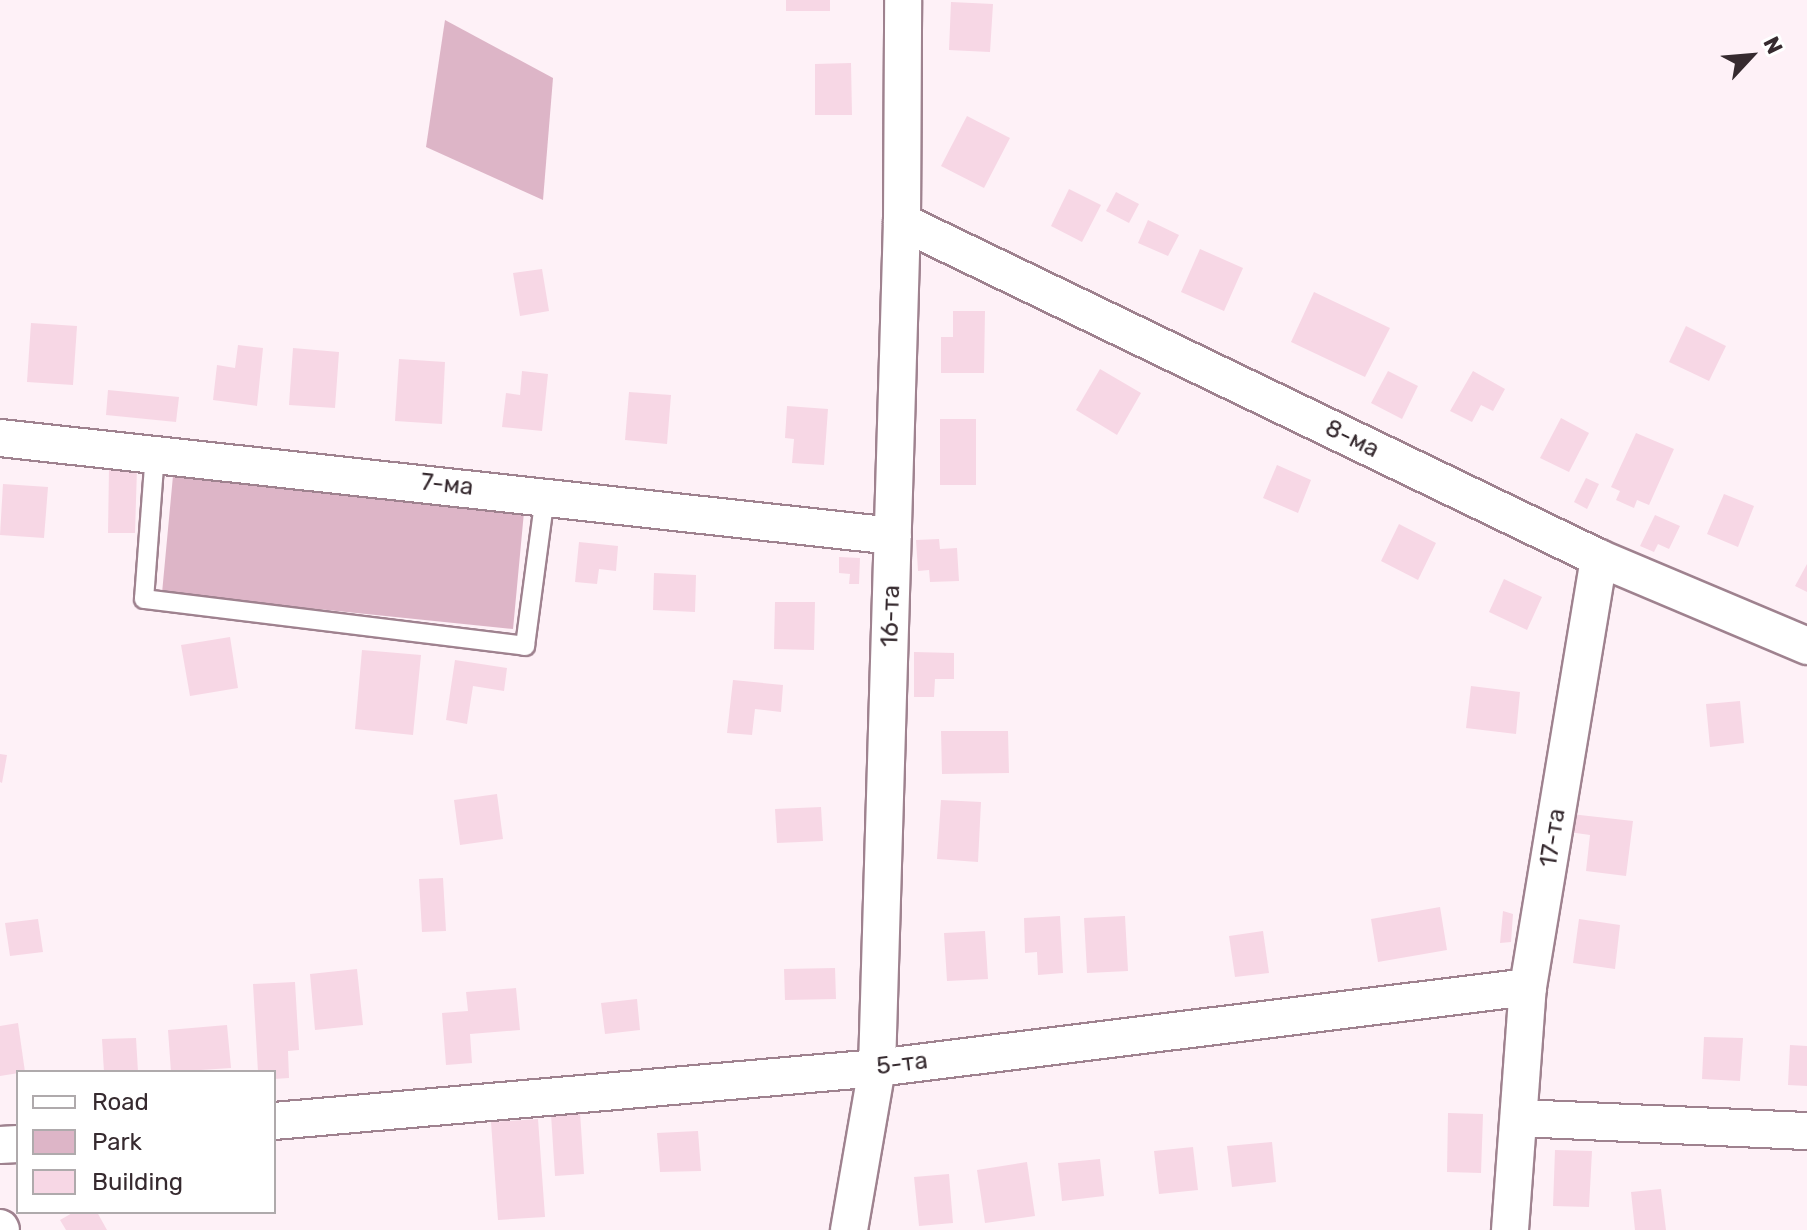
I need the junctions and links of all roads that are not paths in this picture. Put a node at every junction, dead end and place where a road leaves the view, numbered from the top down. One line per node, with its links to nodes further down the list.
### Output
1 (903, 0): 2 (street, 16-та)
2 (902, 222): 6 (street, 16-та); 7 (street, 8-ма)
3 (0, 438): 4 (street, 7-ма)
4 (155, 453): 5 (street, 7-ма); 5 (lane)
5 (545, 496): 6 (street, 7-ма)
6 (893, 536): 10 (street, 16-та)
7 (1599, 558): 8 (street, 8-ма); 9 (street, 17-та)
8 (1807, 646)
9 (1528, 987): 10 (street, 5-та); 11 (street, 17-та)
10 (877, 1068): 12 (street, 5-та); 14 (street, 16-та)
11 (1519, 1118): 13 (street); 15 (street, 17-та)
12 (276, 1121)
13 (1807, 1131)
14 (849, 1230)
15 (1510, 1230)

